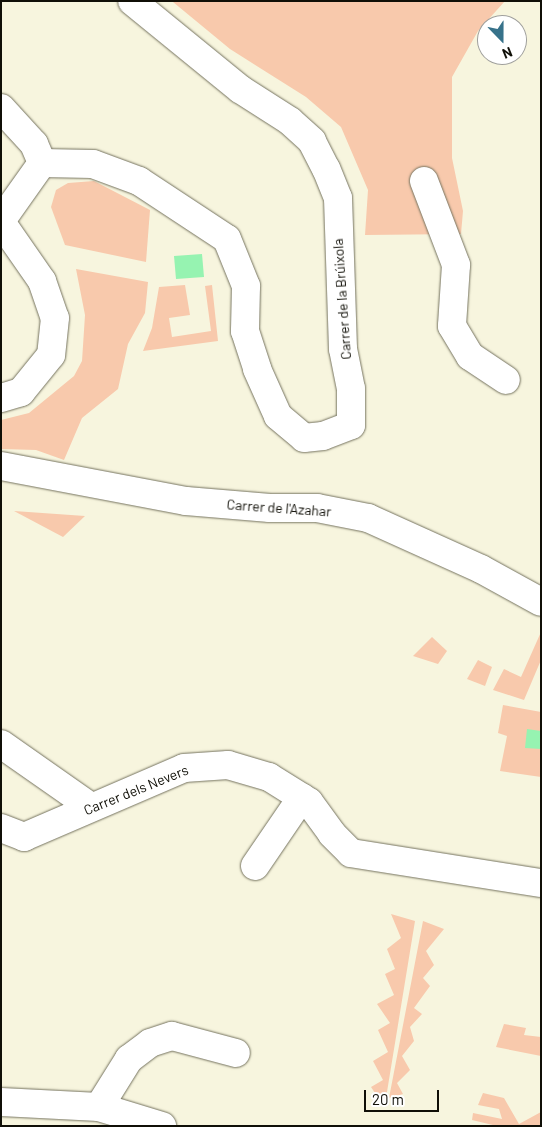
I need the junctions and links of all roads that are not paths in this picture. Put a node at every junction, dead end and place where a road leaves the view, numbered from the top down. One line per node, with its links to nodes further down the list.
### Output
1 (132, 1): 3 (street, Carrer de la Brúixola)
2 (1, 108): 3 (street)
3 (42, 163): 5 (street)
4 (424, 181): 6 (street)
5 (1, 221): 7 (street)
6 (506, 380)
7 (1, 398)
8 (1, 466): 9 (street, Carrer de l'Azahar)
9 (541, 602)
10 (1, 744): 12 (street)
11 (302, 797): 12 (street, Carrer dels Nevers); 14 (street); 15 (street, Carrer dels Nevers)
12 (90, 807): 13 (street, Carrer dels Nevers)
13 (1, 828)
14 (255, 866)
15 (541, 883)
16 (236, 1053): 18 (street)
17 (1, 1102): 18 (street)
18 (99, 1106): 19 (street)
19 (162, 1126)

